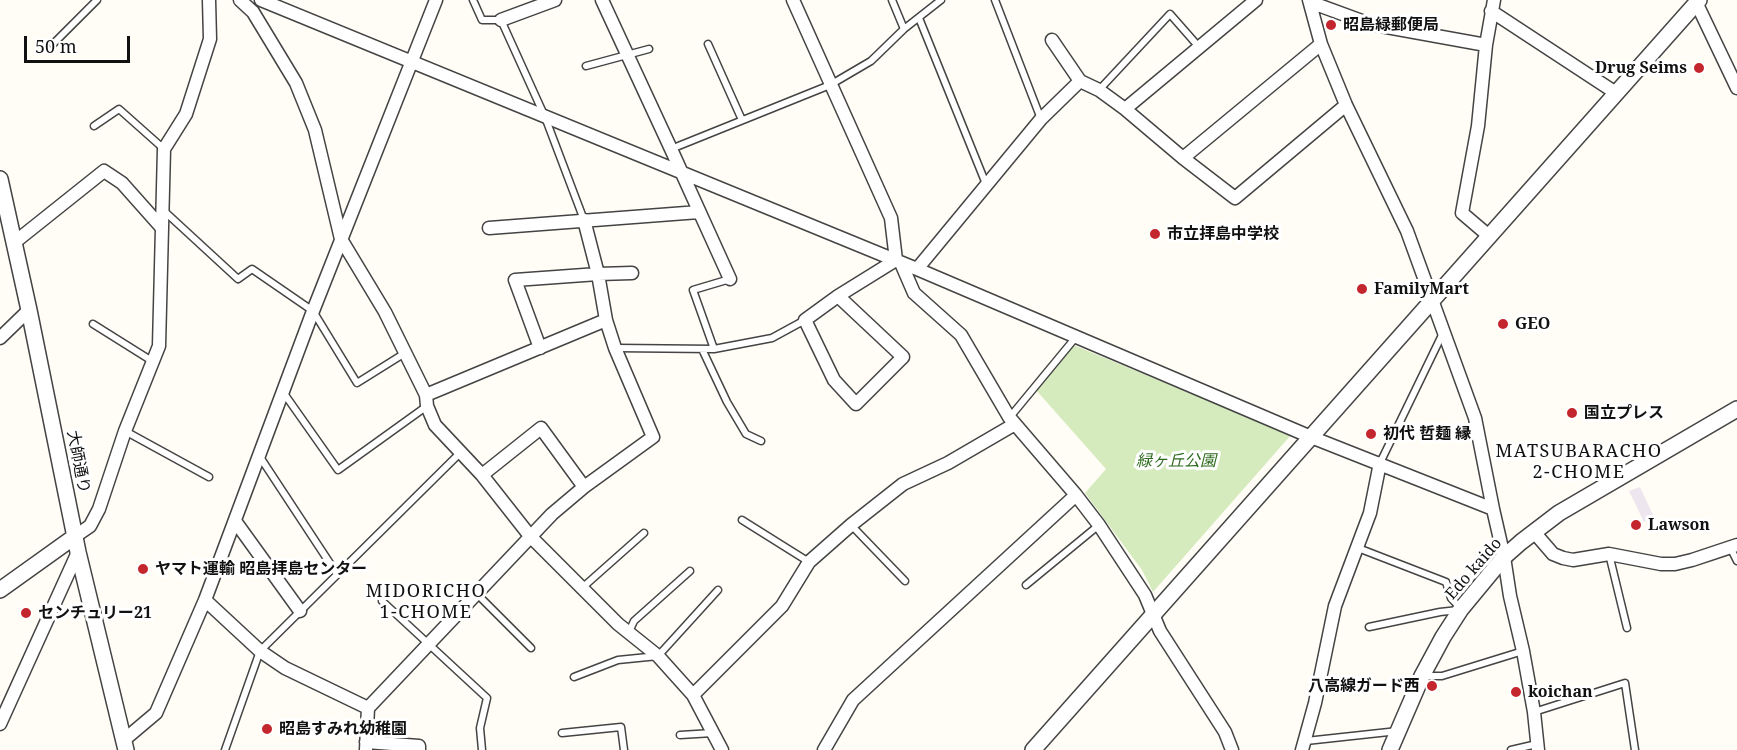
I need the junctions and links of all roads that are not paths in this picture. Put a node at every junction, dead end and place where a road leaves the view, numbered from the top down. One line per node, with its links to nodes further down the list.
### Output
1 (97, 0): 21 (lane)
2 (209, 0): 41 (street)
3 (240, 0): 53 (street)
4 (261, 0): 28 (street)
5 (436, 0): 28 (street)
6 (473, 0): 18 (lane)
7 (555, 0): 18 (street)
8 (602, 0): 27 (street)
9 (793, 0): 31 (street)
10 (892, 0): 19 (lane)
11 (941, 0): 17 (lane)
12 (995, 0): 38 (lane)
13 (1256, 0): 25 (street)
14 (1310, 1): 23 (street); 24 (street)
15 (1697, 1): 32 (street); 34 (street)
16 (1493, 6): 24 (street); 34 (street)
17 (918, 18): 19 (lane); 46 (lane)
18 (501, 20): 37 (lane)
19 (904, 29): 31 (lane)
20 (1052, 40): 30 (street)
21 (53, 44)
22 (708, 44): 39 (lane)
23 (1321, 44): 35 (street); 43 (street)
24 (1486, 45): 52 (street)
25 (1200, 47): 33 (lane); 36 (street)
26 (650, 49): 27 (lane)
27 (627, 55): 29 (lane); 42 (street)
28 (412, 62): 37 (street); 53 (street)
29 (586, 66)
30 (1080, 81): 33 (street); 38 (street)
31 (830, 85): 39 (lane); 55 (street)
32 (1737, 88)
33 (1099, 90): 36 (street)
34 (1616, 93): 52 (street)
35 (1346, 105): 43 (street); 61 (street)
36 (1125, 109): 43 (street)
37 (545, 117): 44 (street); 49 (lane)
38 (1041, 119): 46 (street)
39 (742, 120): 42 (lane)
40 (94, 126): 41 (lane)
41 (164, 149): 47 (street)
42 (671, 149): 44 (street)
43 (1183, 158)
44 (682, 173): 48 (street); 55 (street)
45 (0, 179): 54 (street, 大師通り)
46 (986, 186): 56 (street)
47 (163, 210): 50 (street); 63 (lane)
48 (699, 212): 49 (street); 59 (street)
49 (584, 220): 51 (street); 58 (street)
50 (162, 228): 54 (street); 75 (street)
51 (489, 228)
52 (1489, 236): 61 (street)
53 (341, 239): 63 (street); 74 (street)
54 (15, 242): 62 (street, 大師通り)
55 (899, 262): 56 (street); 60 (street); 79 (street)
56 (917, 269): 68 (street)
57 (632, 273): 58 (street)
58 (598, 274): 64 (street); 70 (street)
59 (730, 279): 73 (lane)
60 (838, 296): 65 (street); 65 (street)
61 (1432, 300): 67 (street); 81 (street)
62 (29, 310): 69 (street); 98 (street, 大師通り)
63 (313, 311): 74 (lane); 76 (street)
64 (606, 320): 70 (street); 71 (street)
65 (805, 320): 73 (lane)
66 (93, 324): 75 (lane)
67 (1443, 332): 85 (lane); 90 (street)
68 (1076, 337): 79 (lane); 81 (street)
69 (0, 338)
70 (540, 348): 77 (street)
71 (615, 348): 72 (lane); 88 (street)
72 (702, 349): 73 (lane); 82 (lane)
73 (714, 349)
74 (405, 353): 77 (street)
75 (153, 362): 80 (street)
76 (283, 392): 77 (lane); 84 (street)
77 (426, 400): 83 (street)
78 (1737, 409): 95 (street, Edo kaido)
79 (1012, 421): 89 (street); 93 (street)
80 (125, 432): 87 (lane); 98 (street)
81 (1311, 437): 85 (street); 118 (street)
82 (761, 441)
83 (460, 453): 86 (street); 107 (lane)
84 (259, 455): 92 (street); 107 (lane)
85 (1380, 463): 90 (street); 100 (street)
86 (482, 475): 88 (street); 97 (street)
87 (209, 477)
88 (584, 487): 97 (street)
89 (1076, 495): 94 (street); 146 (street)
90 (1493, 509): 103 (street)
91 (742, 520): 105 (lane)
92 (235, 521): 114 (street); 117 (street)
93 (851, 525): 105 (street); 108 (lane)
94 (1099, 525): 109 (lane); 118 (street)
95 (1534, 532): 102 (street); 103 (street, Edo kaido)
96 (644, 533): 110 (lane)
97 (530, 536): 110 (street); 113 (street)
98 (74, 537): 101 (street, 大師通り); 111 (street)
99 (1734, 546): 102 (street); 104 (lane)
100 (1358, 548): 116 (lane); 138 (street)
101 (78, 552): 132 (street); 137 (street, 大師通り)
102 (1609, 554): 120 (lane)
103 (1504, 557): 116 (street, Edo kaido); 125 (street)
104 (1737, 561)
105 (809, 562): 129 (street)
106 (690, 571): 121 (lane)
107 (337, 574): 117 (lane)
108 (905, 581)
109 (1026, 585)
110 (582, 588): 121 (street)
111 (0, 590)
112 (718, 590): 126 (lane)
113 (476, 593): 122 (street); 123 (lane)
114 (205, 600): 124 (street); 137 (street)
115 (382, 601): 122 (lane)
116 (1461, 609): 119 (lane); 127 (street, Edo kaido)
117 (300, 611): 124 (lane)
118 (1153, 615): 147 (street); 148 (street)
119 (1369, 627)
120 (1627, 628)
121 (629, 632): 126 (street)
122 (429, 642): 130 (street); 143 (lane)
123 (531, 648)
124 (260, 651): 130 (street); 141 (lane)
125 (1523, 651): 127 (lane); 131 (street)
126 (658, 656): 128 (lane); 129 (street)
127 (1422, 676): 133 (street, Edo kaido)
128 (574, 677)
129 (693, 695): 135 (street)
130 (368, 708): 139 (street)
131 (1534, 712): 140 (street); 151 (lane)
132 (0, 724)
133 (1398, 731): 138 (lane); 149 (street, Edo kaido)
134 (562, 733): 144 (lane)
135 (713, 733): 136 (lane); 145 (street)
136 (681, 735)
137 (125, 745)
138 (1304, 745)
139 (366, 746): 142 (street)
140 (1538, 747): 150 (lane)
141 (225, 750)
142 (419, 750)
143 (482, 750)
144 (624, 750)
145 (722, 750)
146 (824, 750)
147 (1033, 750)
148 (1232, 750)
149 (1390, 750)
150 (1511, 750)
151 (1635, 750)

